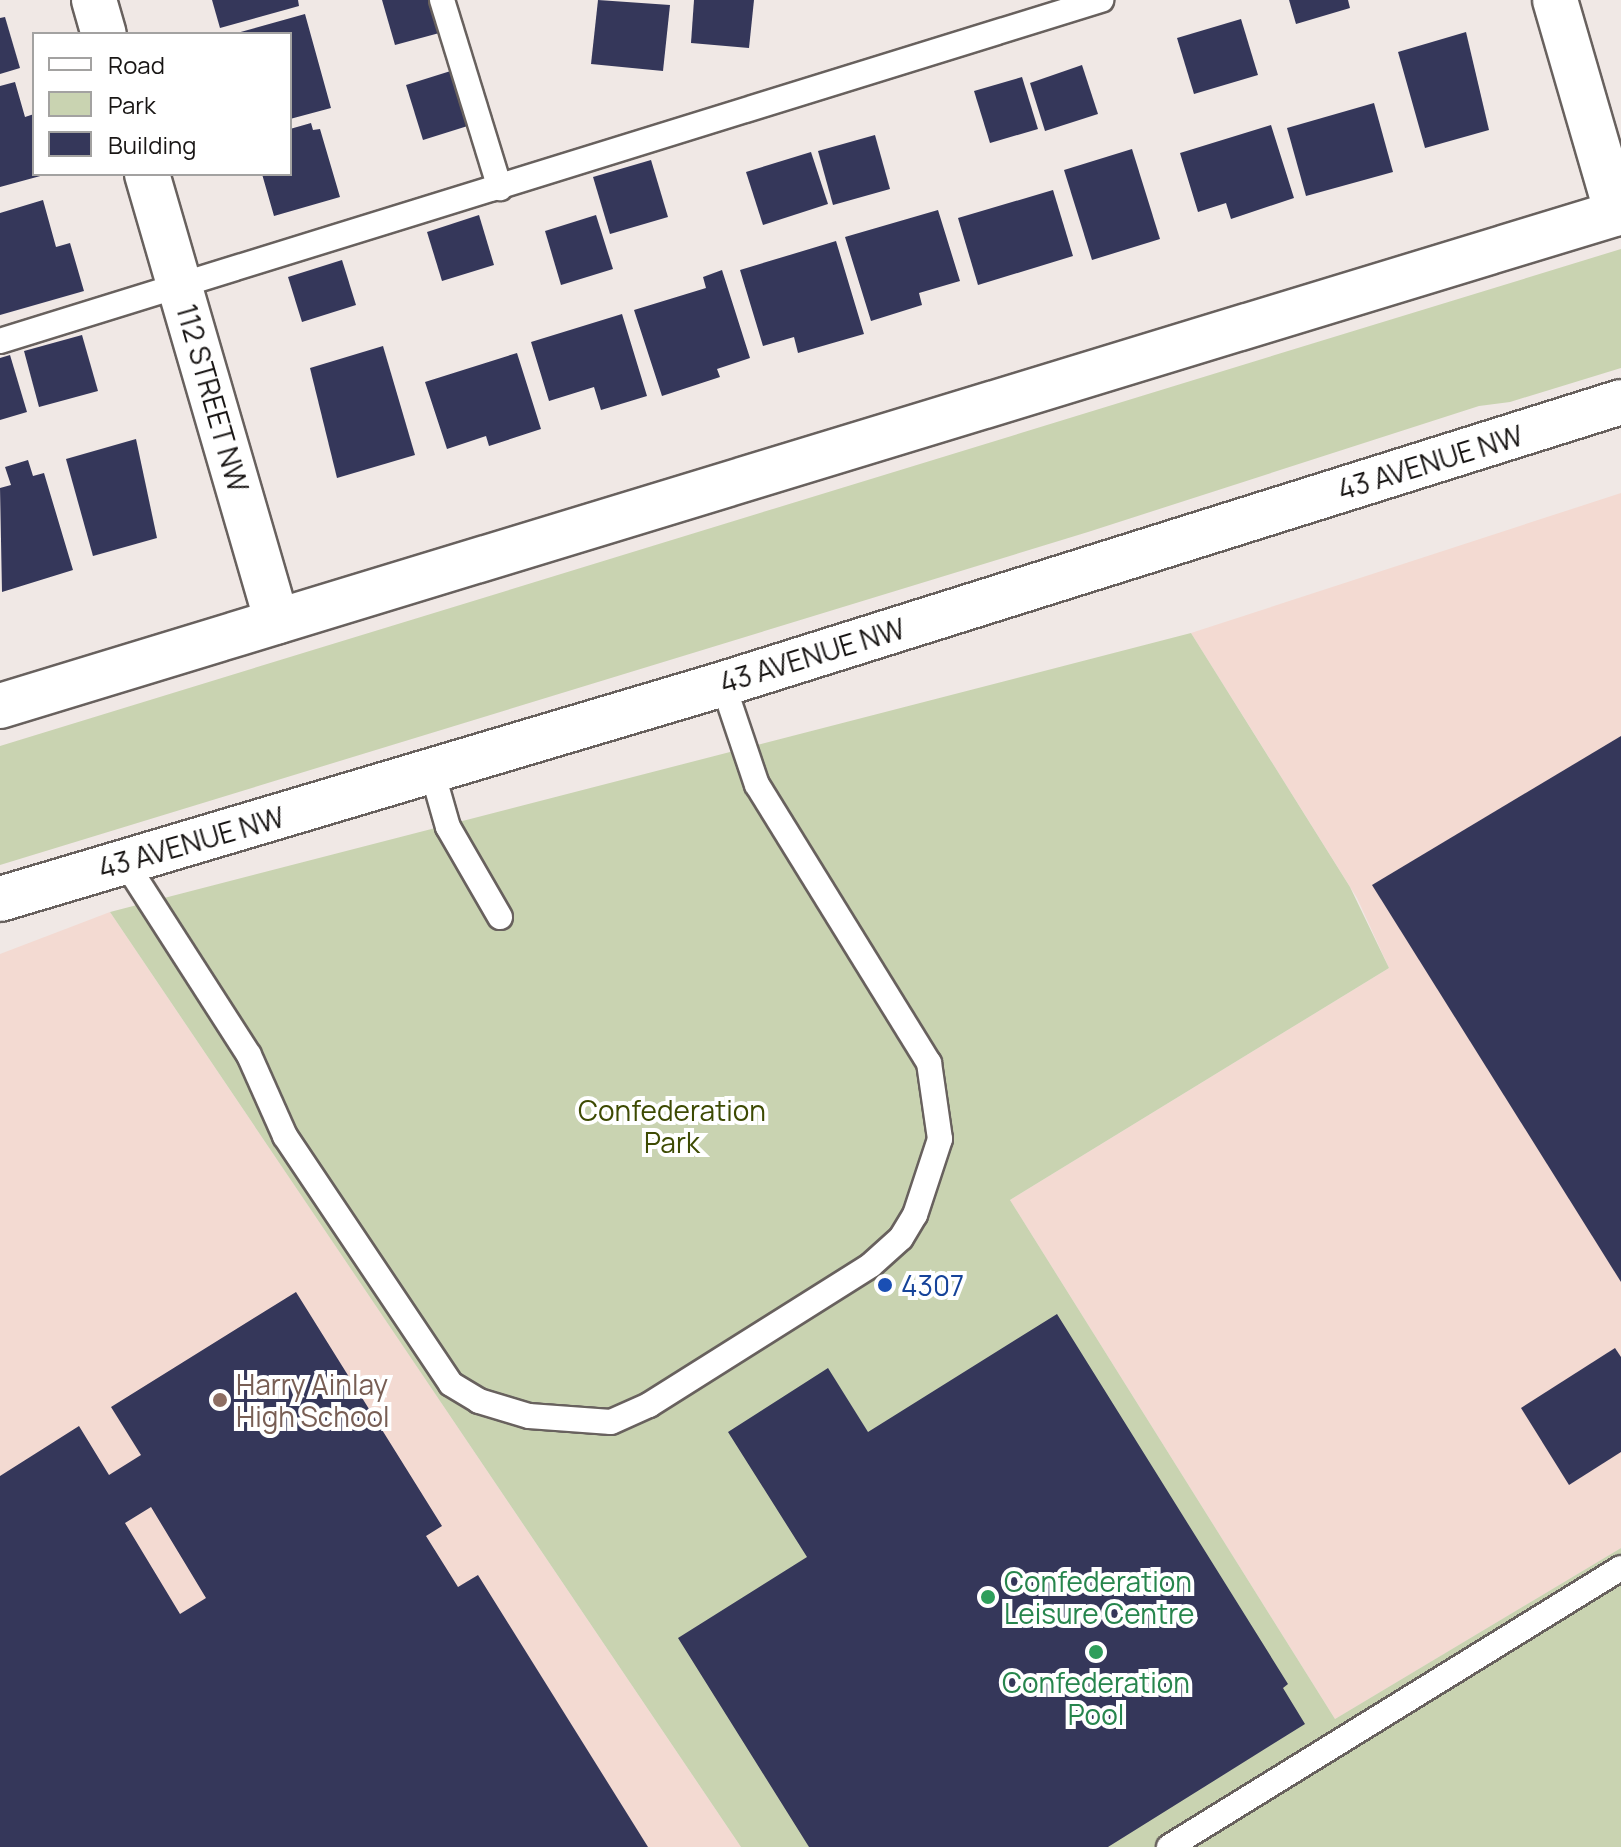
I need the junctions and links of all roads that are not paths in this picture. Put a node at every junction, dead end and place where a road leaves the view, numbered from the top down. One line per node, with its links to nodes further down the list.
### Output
1 (94, 0): 5 (street)
2 (442, 0): 7 (lane)
3 (1101, 0): 7 (lane)
4 (1555, 0): 8 (street)
5 (103, 32)
6 (148, 176): 9 (street, 112 STREET NW)
7 (500, 188): 9 (lane)
8 (1619, 212): 12 (street)
9 (181, 284): 10 (lane); 12 (street, 112 STREET NW)
10 (0, 341)
11 (1621, 402): 13 (street, 43 AVENUE NW)
12 (277, 622): 14 (street)
13 (723, 684): 15 (street, 43 AVENUE NW); 16 (lane)
14 (0, 706)
15 (432, 771): 16 (street, 43 AVENUE NW); 18 (lane)
16 (125, 862): 17 (street, 43 AVENUE NW)
17 (0, 899)
18 (500, 917)
19 (1621, 1568): 20 (lane)
20 (1169, 1847)

